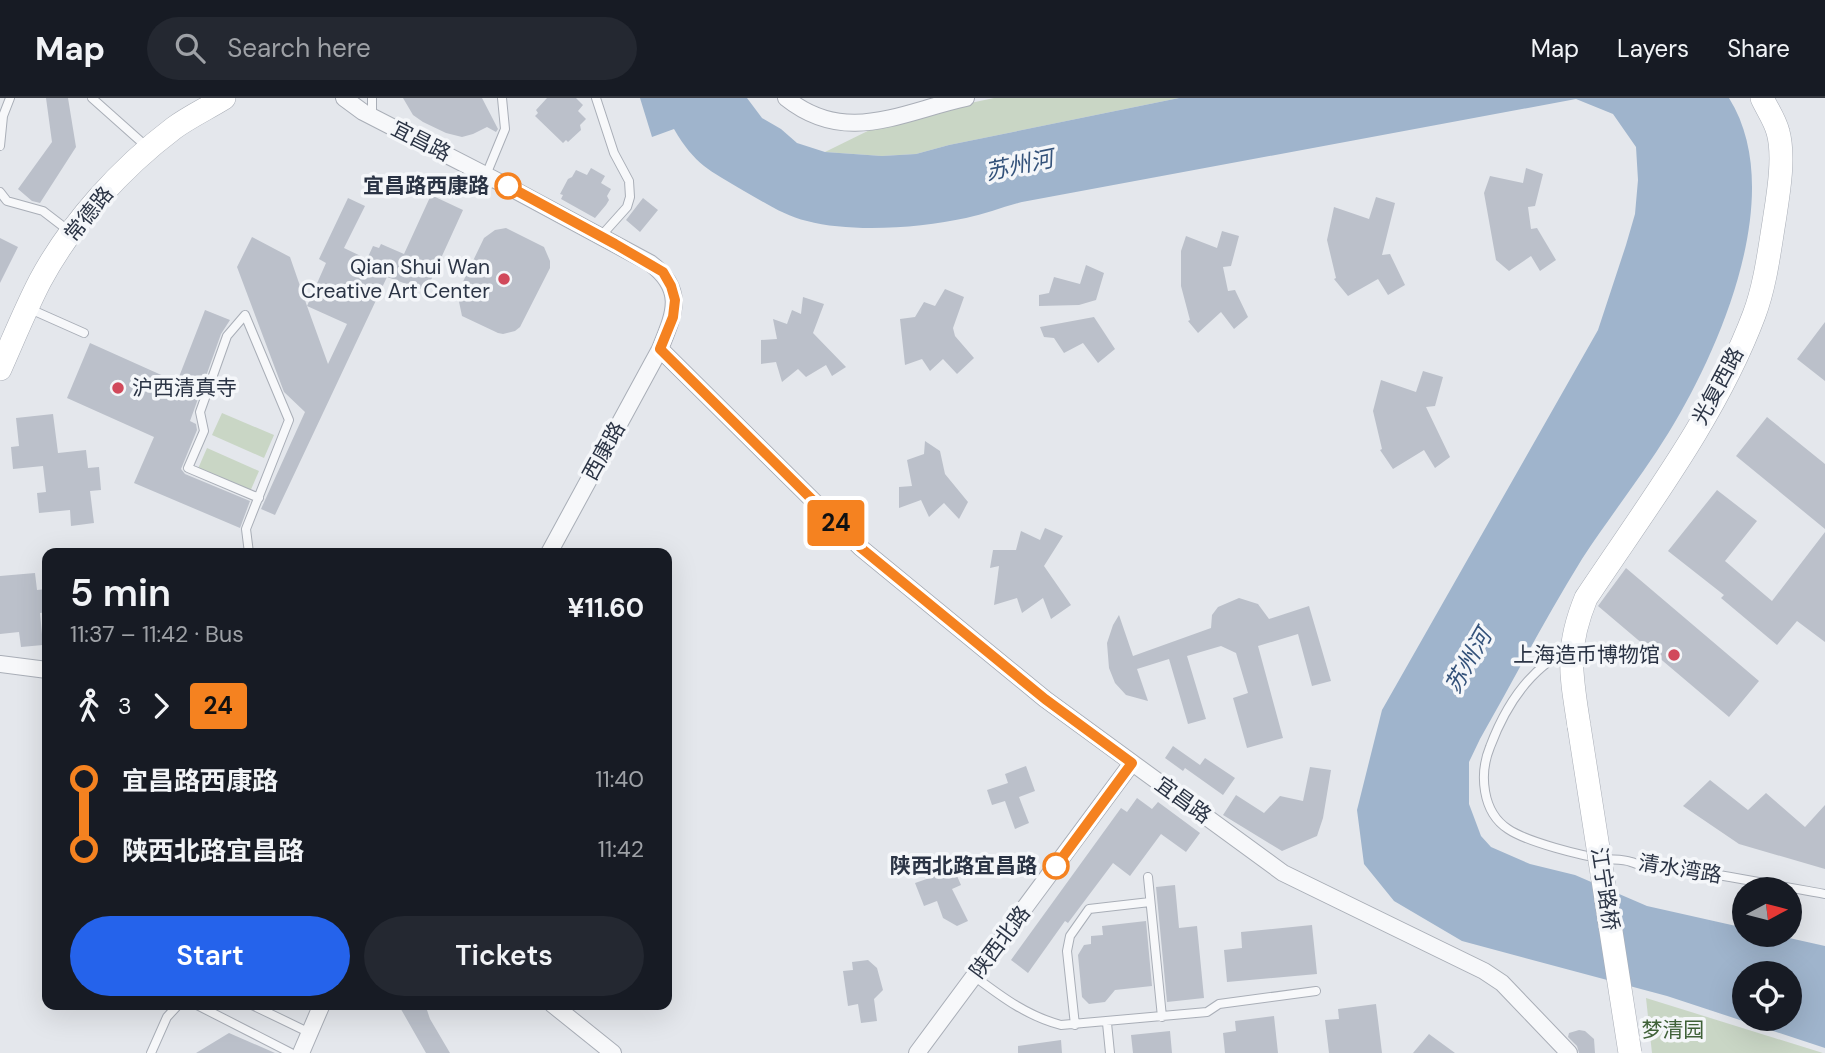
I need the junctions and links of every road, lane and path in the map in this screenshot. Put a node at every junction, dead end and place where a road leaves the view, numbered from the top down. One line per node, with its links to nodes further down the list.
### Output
1 (10, 98): 12 (lane)
2 (92, 98): 13 (lane)
3 (225, 98): 13 (main road, 常德路)
4 (344, 98): 11 (street, 宜昌路)
5 (372, 98): 11 (lane)
6 (502, 98): 14 (lane)
7 (596, 98): 17 (lane)
8 (786, 98): 9 (street)
9 (966, 98)
10 (1762, 98): 25 (main road, 光复西路)
11 (372, 116): 14 (street, 宜昌路)
12 (0, 146)
13 (149, 149): 16 (main road, 常德路)
14 (486, 175): 17 (street, 宜昌路)
15 (0, 192): 16 (lane)
16 (72, 233): 18 (main road, 常德路)
17 (601, 236): 20 (street, 宜昌路)
18 (28, 307): 19 (lane); 21 (main road, 常德路)
19 (84, 334)
20 (660, 349): 24 (street, 西康路); 29 (street, 宜昌路)
21 (0, 369)
22 (259, 498): 22 (lane); 23 (lane)
23 (248, 548)
24 (552, 548)
25 (1571, 649): 28 (main road, 光复西路); 31 (lane, 清水湾路)
26 (0, 664): 27 (street)
27 (42, 669)
28 (1579, 726): 51 (main road, 江宁路桥, bridge)
29 (1132, 763): 33 (street, 陕西北路); 50 (street, 宜昌路)
30 (1148, 877): 32 (lane)
31 (1825, 894)
32 (1150, 902): 40 (lane); 42 (lane)
33 (974, 976): 42 (lane); 48 (street, 陕西北路)
34 (1316, 991): 40 (lane)
35 (173, 1010): 44 (lane)
36 (207, 1010): 45 (lane)
37 (262, 1010): 43 (lane)
38 (320, 1010): 43 (street)
39 (559, 1010): 47 (street)
40 (1162, 1017): 41 (lane)
41 (1107, 1023): 42 (lane); 49 (lane)
42 (1075, 1025)
43 (310, 1033): 46 (street)
44 (151, 1053)
45 (291, 1053)
46 (301, 1053)
47 (613, 1053)
48 (917, 1053)
49 (1110, 1053)
50 (1569, 1053)
51 (1630, 1053)

